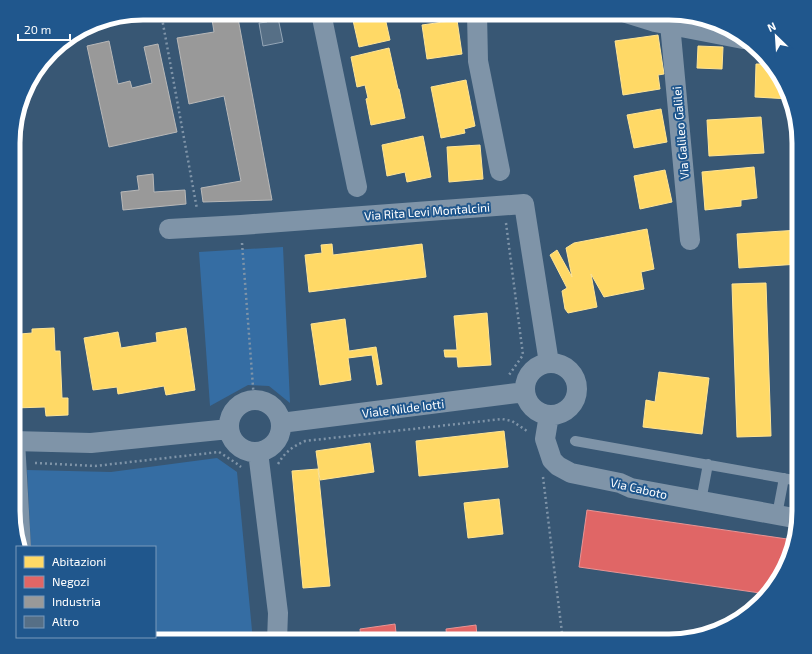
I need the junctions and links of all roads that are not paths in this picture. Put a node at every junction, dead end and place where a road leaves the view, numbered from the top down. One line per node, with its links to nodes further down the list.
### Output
1 (322, 20): 9 (street)
2 (477, 20): 8 (street)
3 (649, 20): 4 (street)
4 (665, 20)
5 (670, 20): 11 (street, Via Galileo Galilei)
6 (674, 20): 7 (street)
7 (726, 34)
8 (500, 171)
9 (358, 188)
10 (169, 229): 12 (street, Via Rita Levi Montalcini)
11 (690, 240)
12 (549, 363): 13 (street); 15 (street)
13 (525, 392): 14 (street, Viale Nilde Iotti); 15 (street)
14 (281, 423): 16 (street); 19 (street)
15 (547, 425): 24 (street, Via Caboto)
16 (229, 429): 17 (street); 19 (street)
17 (20, 441)
18 (575, 441): 21 (lane)
19 (258, 452): 28 (street)
20 (20, 454): 27 (lane)
21 (708, 464): 22 (lane); 24 (lane)
22 (784, 478): 23 (lane); 25 (lane)
23 (792, 479)
24 (702, 501): 25 (street, Via Caboto)
25 (777, 515): 26 (street, Via Caboto)
26 (792, 518)
27 (26, 546)
28 (278, 613): 29 (street); 30 (street)
29 (277, 634)
30 (285, 634)

